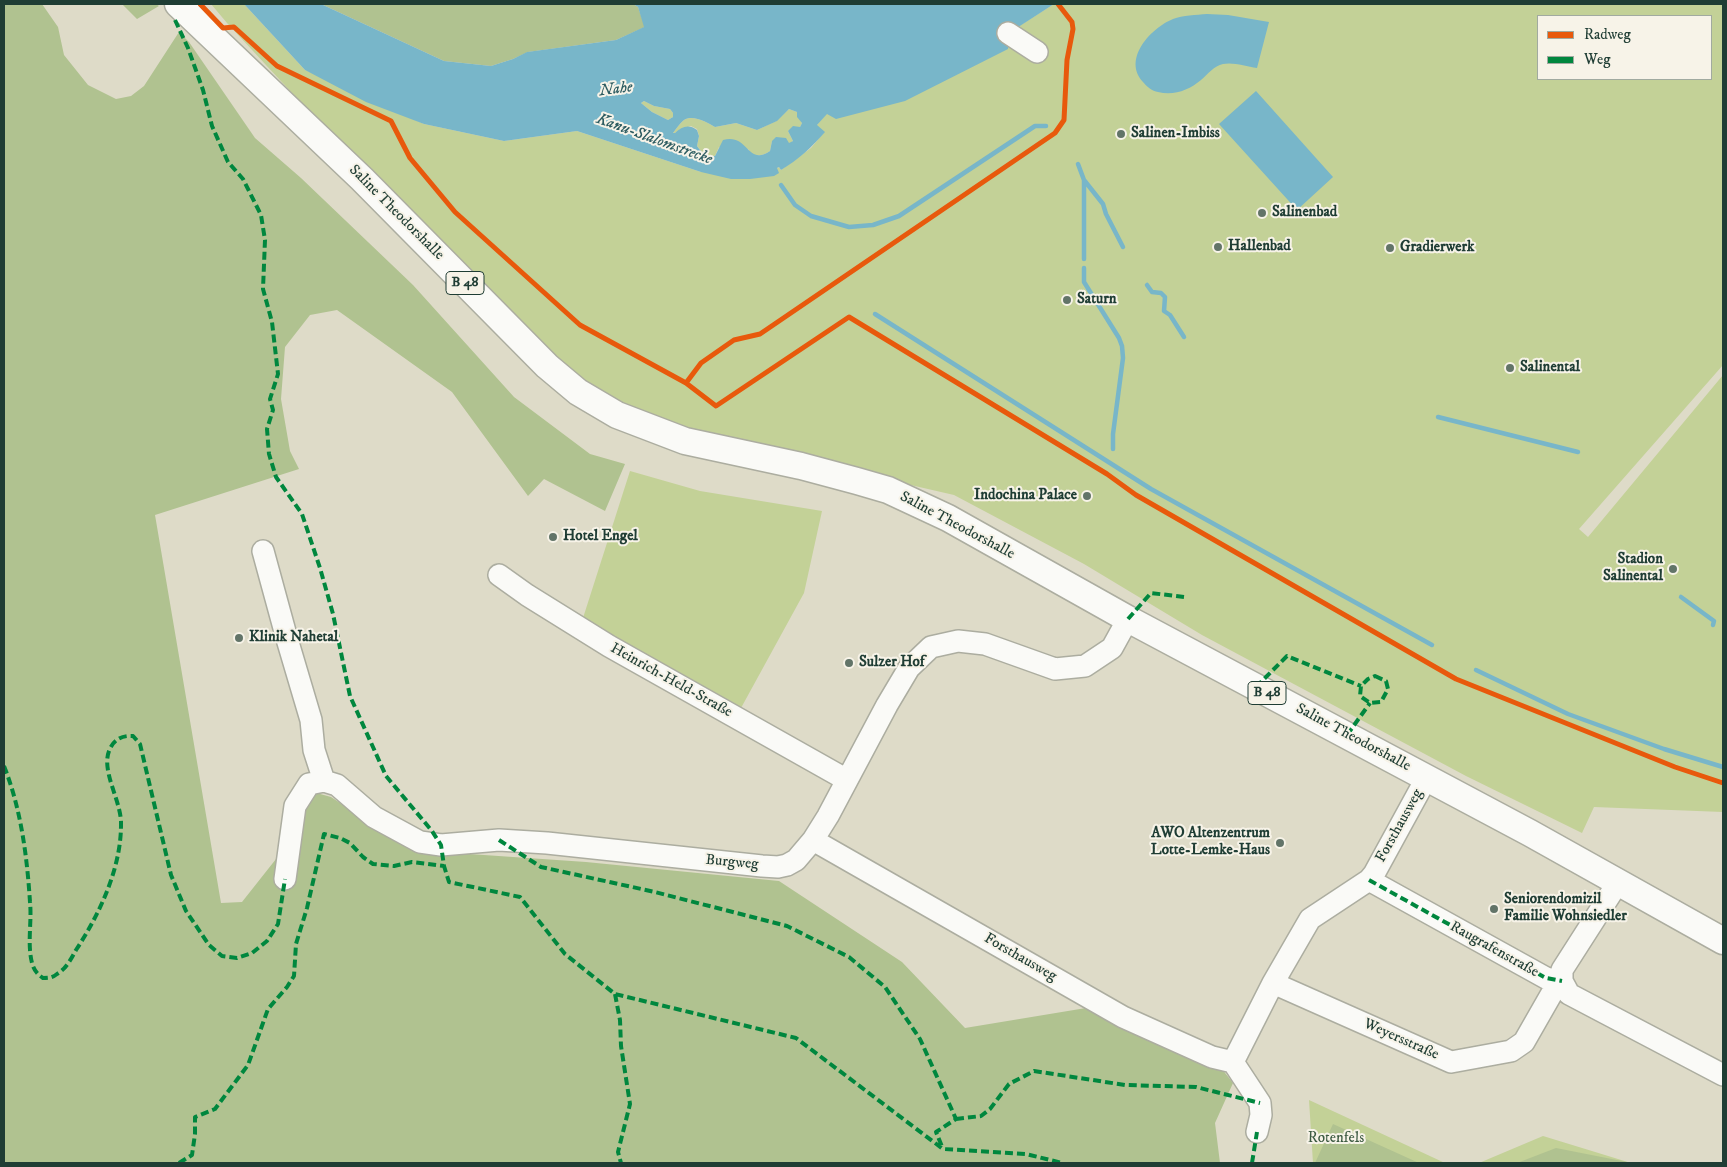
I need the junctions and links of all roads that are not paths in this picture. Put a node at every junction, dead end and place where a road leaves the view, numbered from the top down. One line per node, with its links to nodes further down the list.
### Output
1 (178, 4): 6 (main road, Saline Theodorshalle / B 48)
2 (1008, 33): 3 (street)
3 (1037, 52)
4 (263, 551): 9 (street)
5 (499, 575): 8 (street, Heinrich-Held-Straße)
6 (1128, 619): 7 (main road, Saline Theodorshalle / B 48); 8 (street, Burgweg)
7 (1427, 777): 12 (street, Forsthausweg); 13 (main road, Saline Theodorshalle / B 48)
8 (847, 780): 10 (street, Burgweg)
9 (324, 781): 10 (street, Burgweg); 11 (street)
10 (813, 840): 17 (street, Forsthausweg)
11 (285, 879)
12 (1369, 880): 15 (street, Raugrafenstraße); 16 (street, Forsthausweg)
13 (1619, 881): 14 (main road, Saline Theodorshalle / B 48); 15 (street, Weyersstraße)
14 (1723, 941)
15 (1562, 981): 16 (street, Weyersstraße); 18 (street, Raugrafenstraße)
16 (1273, 983): 17 (street, Forsthausweg)
17 (1233, 1062): 19 (street)
18 (1723, 1074)
19 (1257, 1132)

